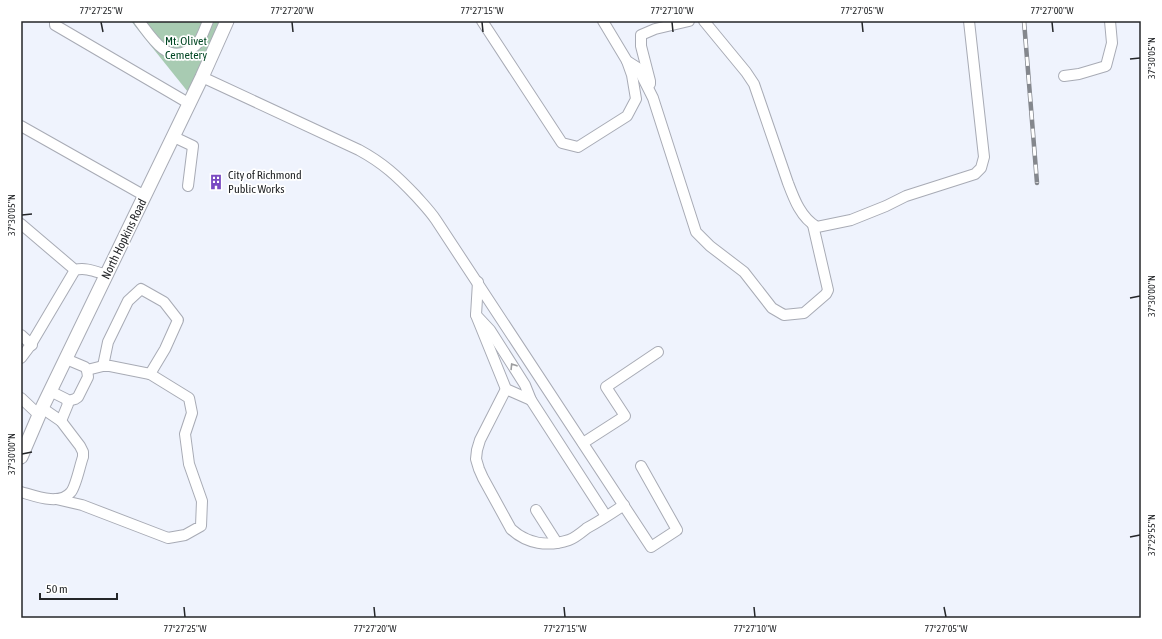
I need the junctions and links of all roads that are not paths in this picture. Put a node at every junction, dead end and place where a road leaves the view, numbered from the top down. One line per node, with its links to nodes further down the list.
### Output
1 (55, 21): 15 (street)
2 (139, 21): 3 (street)
3 (208, 21)
4 (226, 21): 13 (main road, North Hopkins Road)
5 (482, 21): 11 (street)
6 (603, 21): 11 (street)
7 (689, 21): 14 (street)
8 (704, 21): 21 (street)
9 (969, 21): 21 (street)
10 (1110, 21): 12 (street)
11 (627, 61): 14 (street)
12 (1064, 76)
13 (202, 77): 15 (main road, North Hopkins Road); 24 (street)
14 (649, 90): 21 (street)
15 (190, 104): 17 (main road, North Hopkins Road)
16 (21, 126): 19 (street)
17 (174, 137): 18 (street); 19 (main road, North Hopkins Road)
18 (188, 186)
19 (145, 196): 23 (main road, North Hopkins Road)
20 (21, 224): 22 (street)
21 (812, 225)
22 (75, 270): 23 (street); 27 (street)
23 (107, 275): 30 (main road, North Hopkins Road)
24 (478, 282): 25 (street); 41 (street)
25 (476, 315): 34 (street); 37 (street, one-way to 25)
26 (21, 335): 27 (street)
27 (32, 344): 29 (street)
28 (658, 352): 41 (street)
29 (21, 358)
30 (66, 359): 32 (street); 35 (main road, North Hopkins Road)
31 (103, 366): 32 (street); 33 (street); 33 (street)
32 (87, 370): 38 (street)
33 (150, 374): 45 (street)
34 (506, 389): 37 (street); 49 (street)
35 (50, 391): 38 (street); 39 (main road, North Hopkins Road)
36 (21, 398): 39 (street)
37 (531, 400): 48 (street)
38 (68, 401): 40 (street)
39 (41, 411): 40 (street); 42 (main road, North Hopkins Road)
40 (61, 421): 45 (street)
41 (584, 443): 46 (street)
42 (21, 457)
43 (641, 466): 46 (street)
44 (21, 492): 45 (street)
45 (56, 499)
46 (624, 505): 48 (street)
47 (536, 510): 49 (street)
48 (606, 516): 49 (street)
49 (557, 543)

